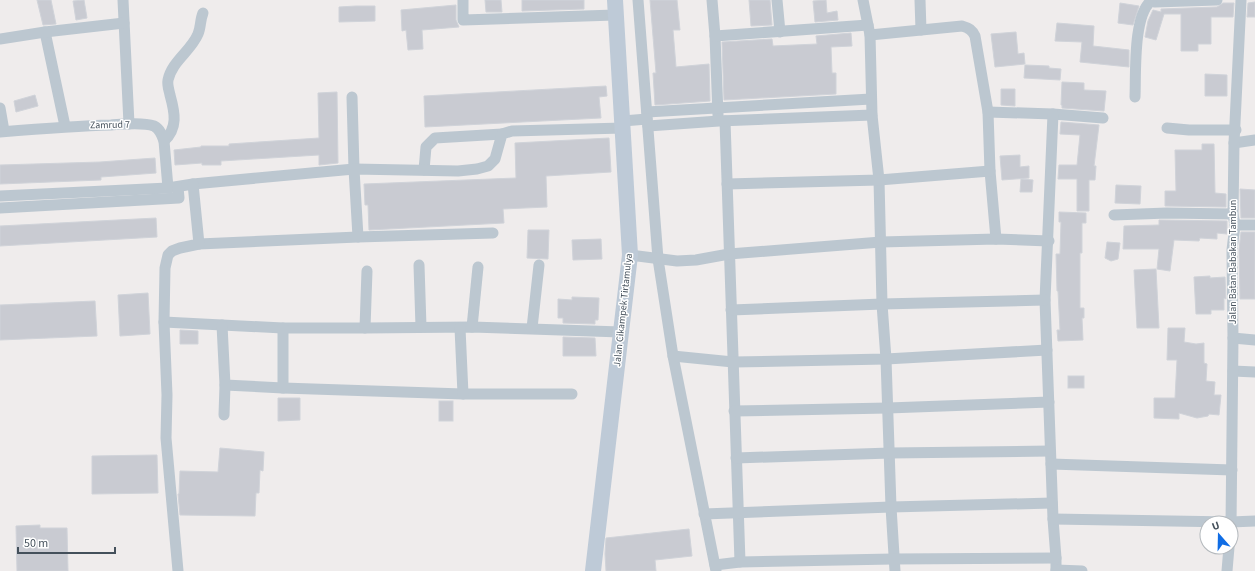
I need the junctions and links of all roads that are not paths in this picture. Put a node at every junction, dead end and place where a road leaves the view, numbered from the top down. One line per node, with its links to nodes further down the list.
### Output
1 (123, 0): 13 (street)
2 (463, 0): 11 (street)
3 (638, 0): 29 (street)
4 (712, 0): 18 (street)
5 (777, 0): 17 (street)
6 (863, 0): 14 (street)
7 (920, 0): 15 (street)
8 (1151, 0): 9 (street); 21 (street)
9 (1217, 0)
10 (1241, 0): 35 (street, Jalan Batan Babakan Tambun)
11 (615, 8): 32 (street, Jalan Cikampek Tirtamulya)
12 (203, 13): 39 (street)
13 (124, 23): 16 (street); 31 (street)
14 (869, 30): 15 (street); 17 (street); 22 (street)
15 (921, 30): 25 (street)
16 (45, 32): 19 (street); 33 (street)
17 (780, 32): 18 (street)
18 (716, 36): 24 (street)
19 (0, 39)
20 (352, 97): 41 (street)
21 (1135, 97)
22 (871, 99): 24 (street); 27 (street)
23 (0, 108): 36 (street)
24 (718, 108): 29 (street); 30 (street)
25 (988, 112): 26 (street); 43 (street)
26 (1053, 114): 28 (street); 56 (street)
27 (872, 115): 30 (street); 44 (street)
28 (1103, 118)
29 (648, 119): 30 (street); 32 (street); 61 (street)
30 (722, 121): 46 (street)
31 (129, 124): 33 (street, Zamrud 7); 39 (street, Zamrud 7)
32 (623, 124): 37 (street); 60 (street, Jalan Cikampek Tirtamulya)
33 (65, 126): 36 (street, Zamrud 7)
34 (1167, 128): 35 (street)
35 (1236, 130): 40 (street, Jalan Batan Babakan Tambun)
36 (2, 132)
37 (502, 134): 42 (street); 42 (street)
38 (1255, 140): 40 (street)
39 (164, 141): 47 (street)
40 (1234, 143): 51 (street, Jalan Batan Babakan Tambun)
41 (354, 169): 42 (street); 45 (street); 54 (street)
42 (424, 170)
43 (990, 171): 44 (street); 55 (street)
44 (879, 180): 46 (street); 57 (street)
45 (193, 184): 47 (street); 58 (street)
46 (727, 184): 59 (street)
47 (173, 187): 48 (street); 49 (street)
48 (0, 196)
49 (0, 208)
50 (1114, 214): 51 (street)
51 (1234, 219): 52 (street); 78 (street, Jalan Batan Babakan Tambun)
52 (1255, 225)
53 (493, 233): 54 (street)
54 (358, 237): 58 (street)
55 (996, 239): 56 (street); 57 (street)
56 (1048, 241): 66 (street)
57 (881, 242): 59 (street); 67 (street)
58 (199, 244): 69 (street)
59 (729, 254): 61 (street); 68 (street)
60 (630, 255): 61 (street); 77 (street, Jalan Cikampek Tirtamulya)
61 (658, 259): 81 (street)
62 (420, 265): 71 (street)
63 (539, 265): 76 (street)
64 (478, 267): 72 (street)
65 (367, 271): 74 (street)
66 (1045, 300): 67 (street); 80 (street)
67 (882, 304): 68 (street); 82 (street)
68 (731, 310): 83 (street)
69 (164, 322): 70 (street); 114 (street)
70 (222, 326): 73 (street); 86 (street)
71 (421, 327): 74 (street); 75 (street)
72 (472, 327): 75 (street); 76 (street)
73 (283, 328): 74 (street); 87 (street)
74 (365, 328)
75 (460, 328): 88 (street)
76 (532, 328): 77 (street)
77 (621, 332): 115 (street, Jalan Cikampek Tirtamulya)
78 (1233, 338): 79 (street); 84 (street, Jalan Batan Babakan Tambun)
79 (1255, 340)
80 (1046, 350): 82 (street); 90 (street)
81 (673, 356): 83 (street); 102 (street)
82 (886, 359): 83 (street); 91 (street)
83 (733, 362): 92 (street)
84 (1233, 371): 85 (street); 98 (street, Jalan Batan Babakan Tambun)
85 (1255, 372)
86 (225, 385): 87 (street); 93 (street)
87 (283, 388): 88 (street)
88 (463, 394): 89 (street)
89 (572, 394)
90 (1049, 402): 91 (street); 94 (street)
91 (888, 408): 92 (street); 95 (street)
92 (734, 411): 96 (street)
93 (224, 415)
94 (1050, 451): 95 (street); 97 (street)
95 (890, 453): 96 (street); 100 (street)
96 (736, 458): 101 (street)
97 (1051, 464): 98 (street); 99 (street)
98 (1232, 470): 103 (street, Jalan Batan Babakan Tambun)
99 (1052, 503): 100 (street); 104 (street)
100 (891, 507): 101 (street); 110 (street)
101 (738, 512): 102 (street); 111 (street)
102 (704, 514): 112 (street)
103 (1231, 515)
104 (1053, 519): 106 (street); 109 (street)
105 (1255, 521): 107 (street)
106 (1199, 523)
107 (1239, 523)
108 (1228, 555): 118 (street)
109 (1056, 558): 110 (street); 113 (street)
110 (893, 559): 111 (street); 116 (street)
111 (740, 562): 112 (street)
112 (716, 568)
113 (1056, 570): 117 (street)
114 (178, 571)
115 (593, 571)
116 (895, 571)
117 (1082, 571)
118 (1227, 571)

